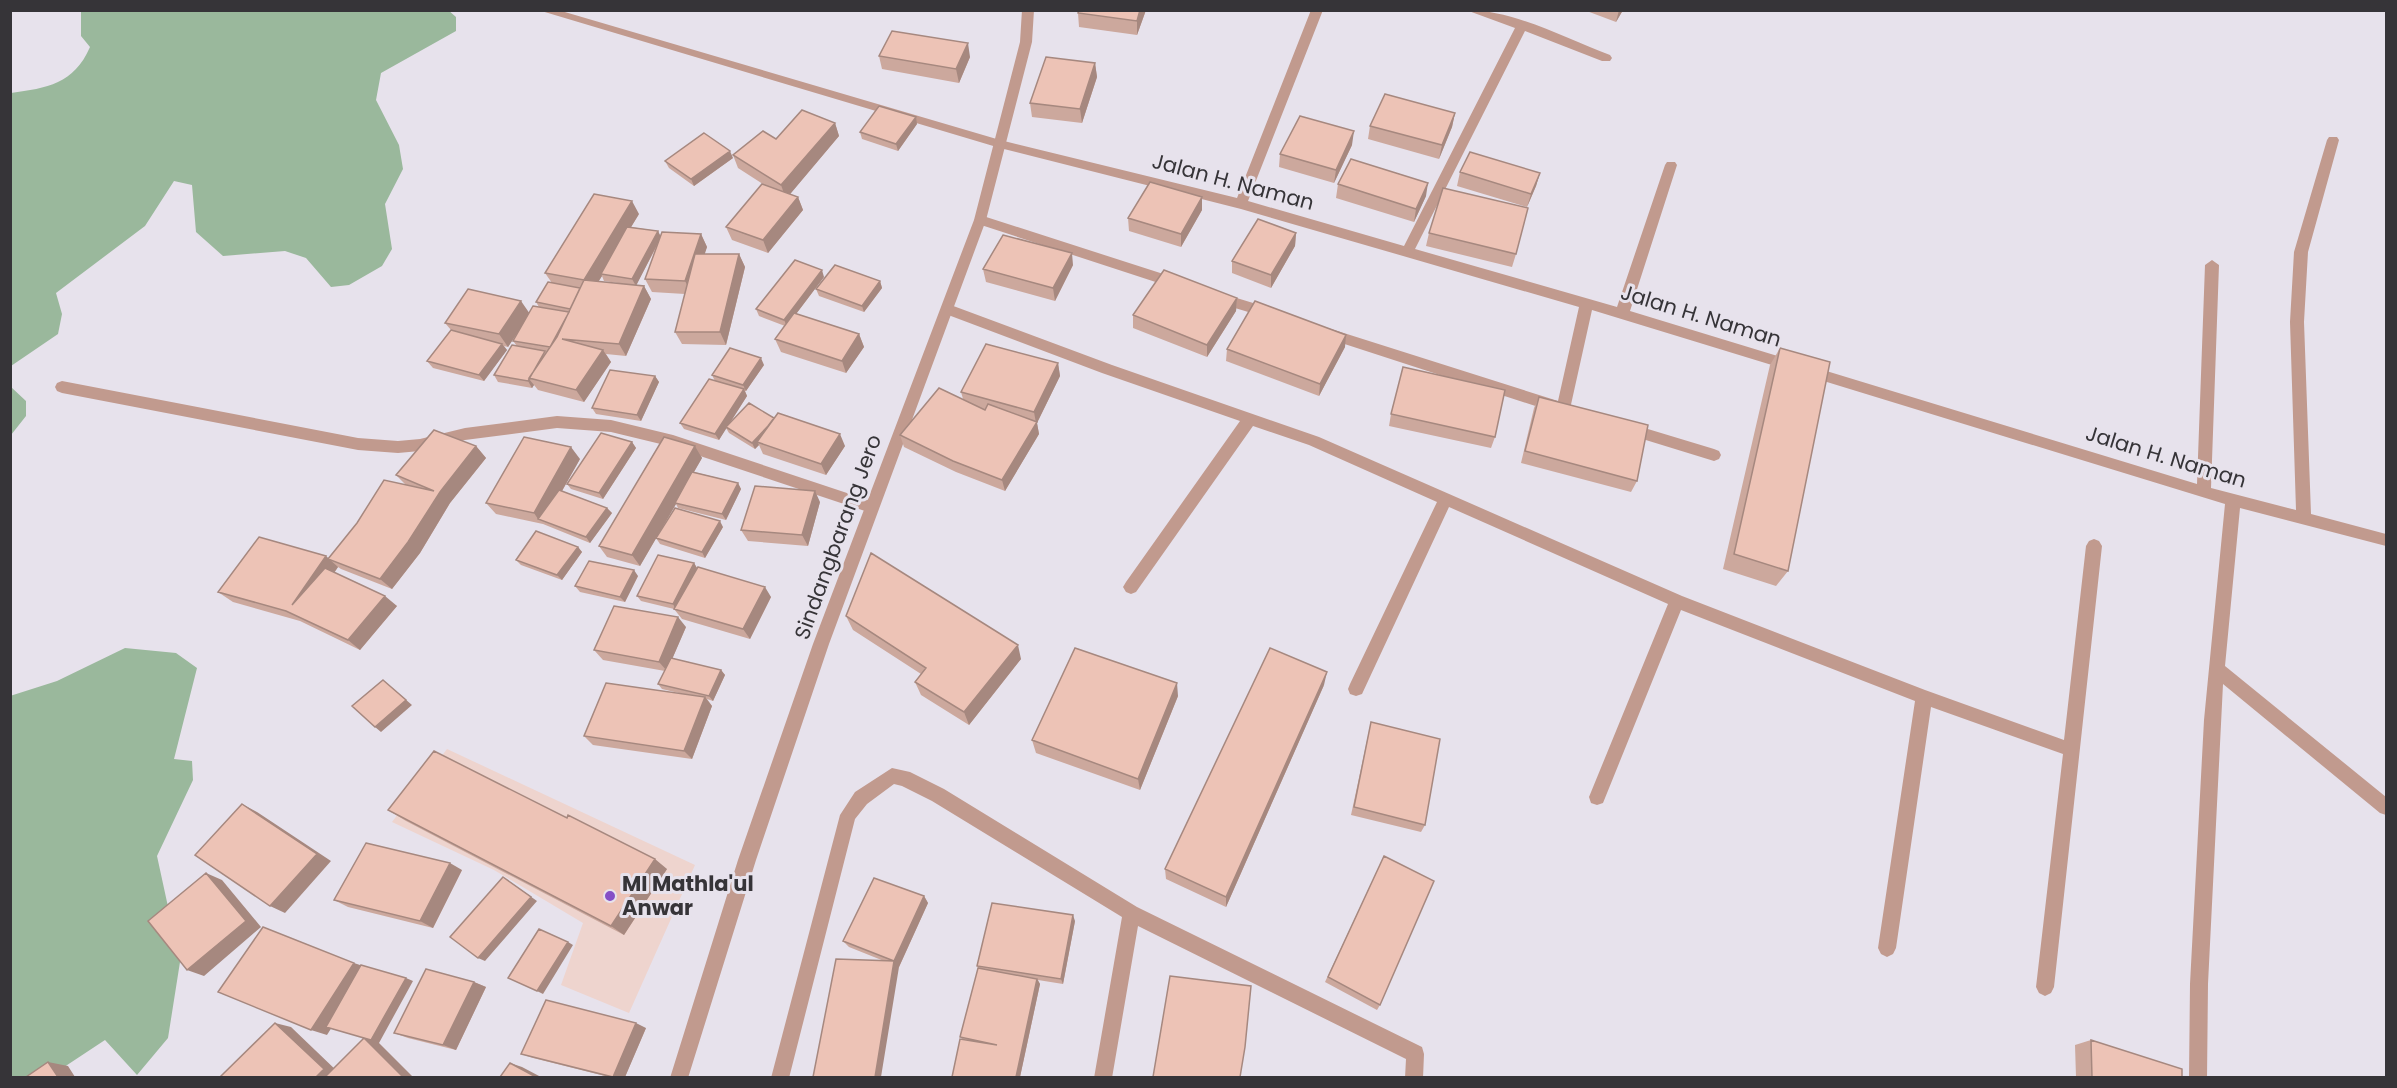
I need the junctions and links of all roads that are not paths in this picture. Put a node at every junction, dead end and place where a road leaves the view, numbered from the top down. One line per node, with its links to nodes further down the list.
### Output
1 (543, 10): 8 (street, Jalan H. Naman)
2 (1028, 10): 8 (street, Sindangbarang Jero)
3 (1317, 10): 10 (street)
4 (1471, 10): 5 (street)
5 (1522, 26): 6 (street); 12 (street)
6 (1606, 58)
7 (2333, 140): 27 (street)
8 (1000, 144): 10 (street, Jalan H. Naman); 11 (street, Sindangbarang Jero)
9 (1671, 165): 16 (street)
10 (1241, 204): 12 (street, Jalan H. Naman)
11 (980, 220): 15 (street, Sindangbarang Jero); 17 (street)
12 (1407, 254): 14 (street, Jalan H. Naman)
13 (2212, 265): 23 (street)
14 (1586, 305): 16 (street, Jalan H. Naman); 18 (street)
15 (948, 309): 20 (street); 26 (street, Sindangbarang Jero)
16 (1622, 314): 23 (street, Jalan H. Naman)
17 (1283, 318)
18 (1317, 329)
19 (62, 387): 26 (street)
20 (1250, 419): 25 (street); 30 (street)
21 (1617, 425): 22 (street)
22 (1714, 455)
23 (2204, 492): 24 (street, Jalan H. Naman)
24 (2234, 500): 27 (street, Jalan H. Naman); 32 (street)
25 (1445, 501): 31 (street); 33 (street)
26 (871, 507): 41 (street, Sindangbarang Jero)
27 (2304, 518): 28 (street, Jalan H. Naman)
28 (2386, 540)
29 (2094, 546): 35 (street)
30 (1131, 587)
31 (1677, 601): 34 (street); 36 (street)
32 (2218, 670): 37 (street); 45 (street)
33 (1356, 689)
34 (1924, 697): 35 (street); 39 (street)
35 (2072, 750): 40 (street)
36 (1597, 797)
37 (2386, 807)
38 (1131, 913): 42 (street); 43 (street); 44 (street)
39 (1887, 948)
40 (2045, 987)
41 (679, 1077)
42 (780, 1077)
43 (1103, 1077)
44 (1414, 1077)
45 (2198, 1077)

